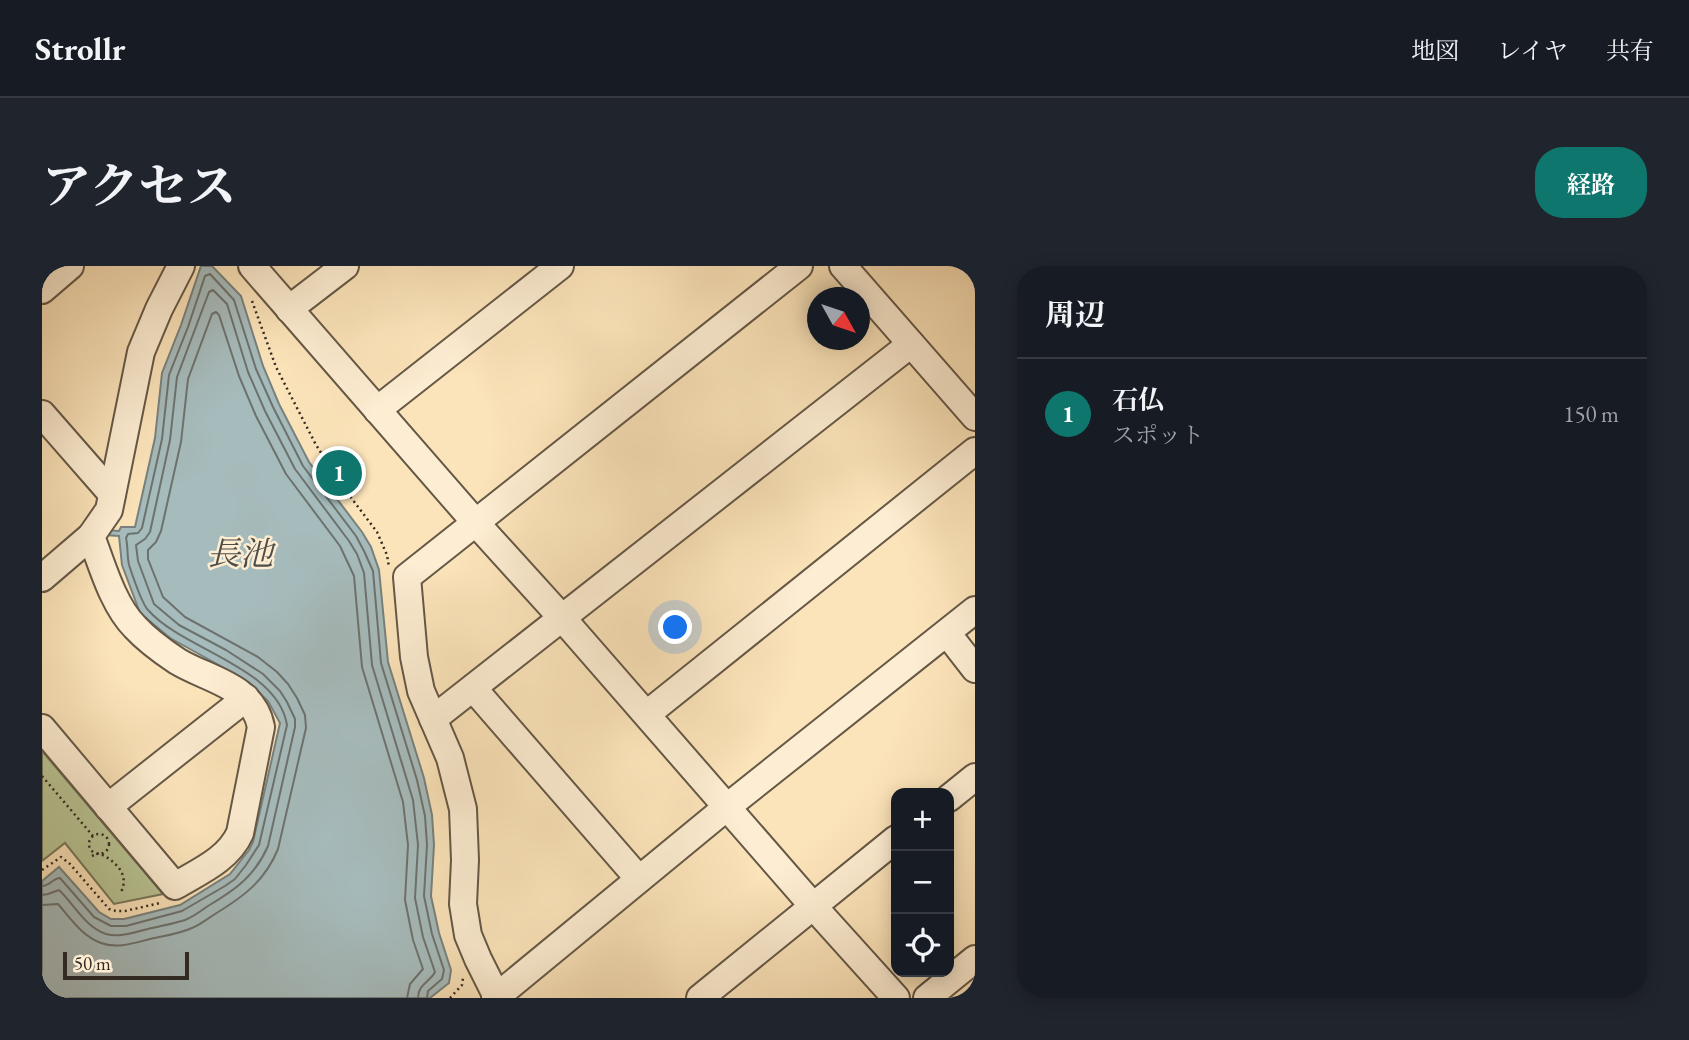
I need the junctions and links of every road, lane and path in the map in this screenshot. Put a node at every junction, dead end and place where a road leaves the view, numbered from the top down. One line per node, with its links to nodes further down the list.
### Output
1 (70, 266): 8 (street)
2 (181, 266): 16 (street)
3 (253, 266): 10 (street)
4 (345, 266): 10 (street)
5 (560, 266): 12 (street)
6 (799, 266): 17 (street)
7 (843, 266): 11 (street)
8 (42, 290)
9 (250, 295): 19 (path)
10 (289, 309): 12 (street)
11 (911, 344): 14 (street); 22 (street)
12 (377, 410): 17 (street)
13 (42, 414): 16 (street)
14 (975, 417)
15 (975, 451): 27 (street)
16 (112, 495): 18 (street)
17 (475, 522): 19 (street); 22 (street)
18 (91, 536): 20 (street); 26 (street)
19 (398, 572): 28 (street)
20 (42, 578)
21 (975, 610): 23 (street)
22 (563, 619): 25 (street); 27 (street)
23 (947, 633): 24 (street); 34 (street)
24 (975, 669)
25 (473, 688): 28 (street); 40 (street)
26 (246, 698): 33 (street); 42 (street)
27 (647, 714): 34 (street)
28 (433, 719): 47 (street)
29 (42, 728): 33 (street)
30 (42, 776): 35 (path)
31 (975, 777): 32 (street)
32 (954, 794)
33 (108, 807): 42 (street)
34 (727, 807): 40 (street); 43 (street)
35 (93, 836): 37 (path); 37 (path)
36 (891, 843): 43 (street)
37 (99, 853): 38 (path); 41 (path)
38 (92, 856)
39 (42, 870): 42 (path)
40 (639, 879): 47 (street)
41 (121, 892)
42 (171, 894)
43 (813, 906): 48 (street); 49 (street)
44 (975, 960): 50 (street)
45 (463, 972): 46 (path)
46 (450, 998)
47 (496, 998)
48 (700, 998)
49 (896, 998)
50 (927, 998)

